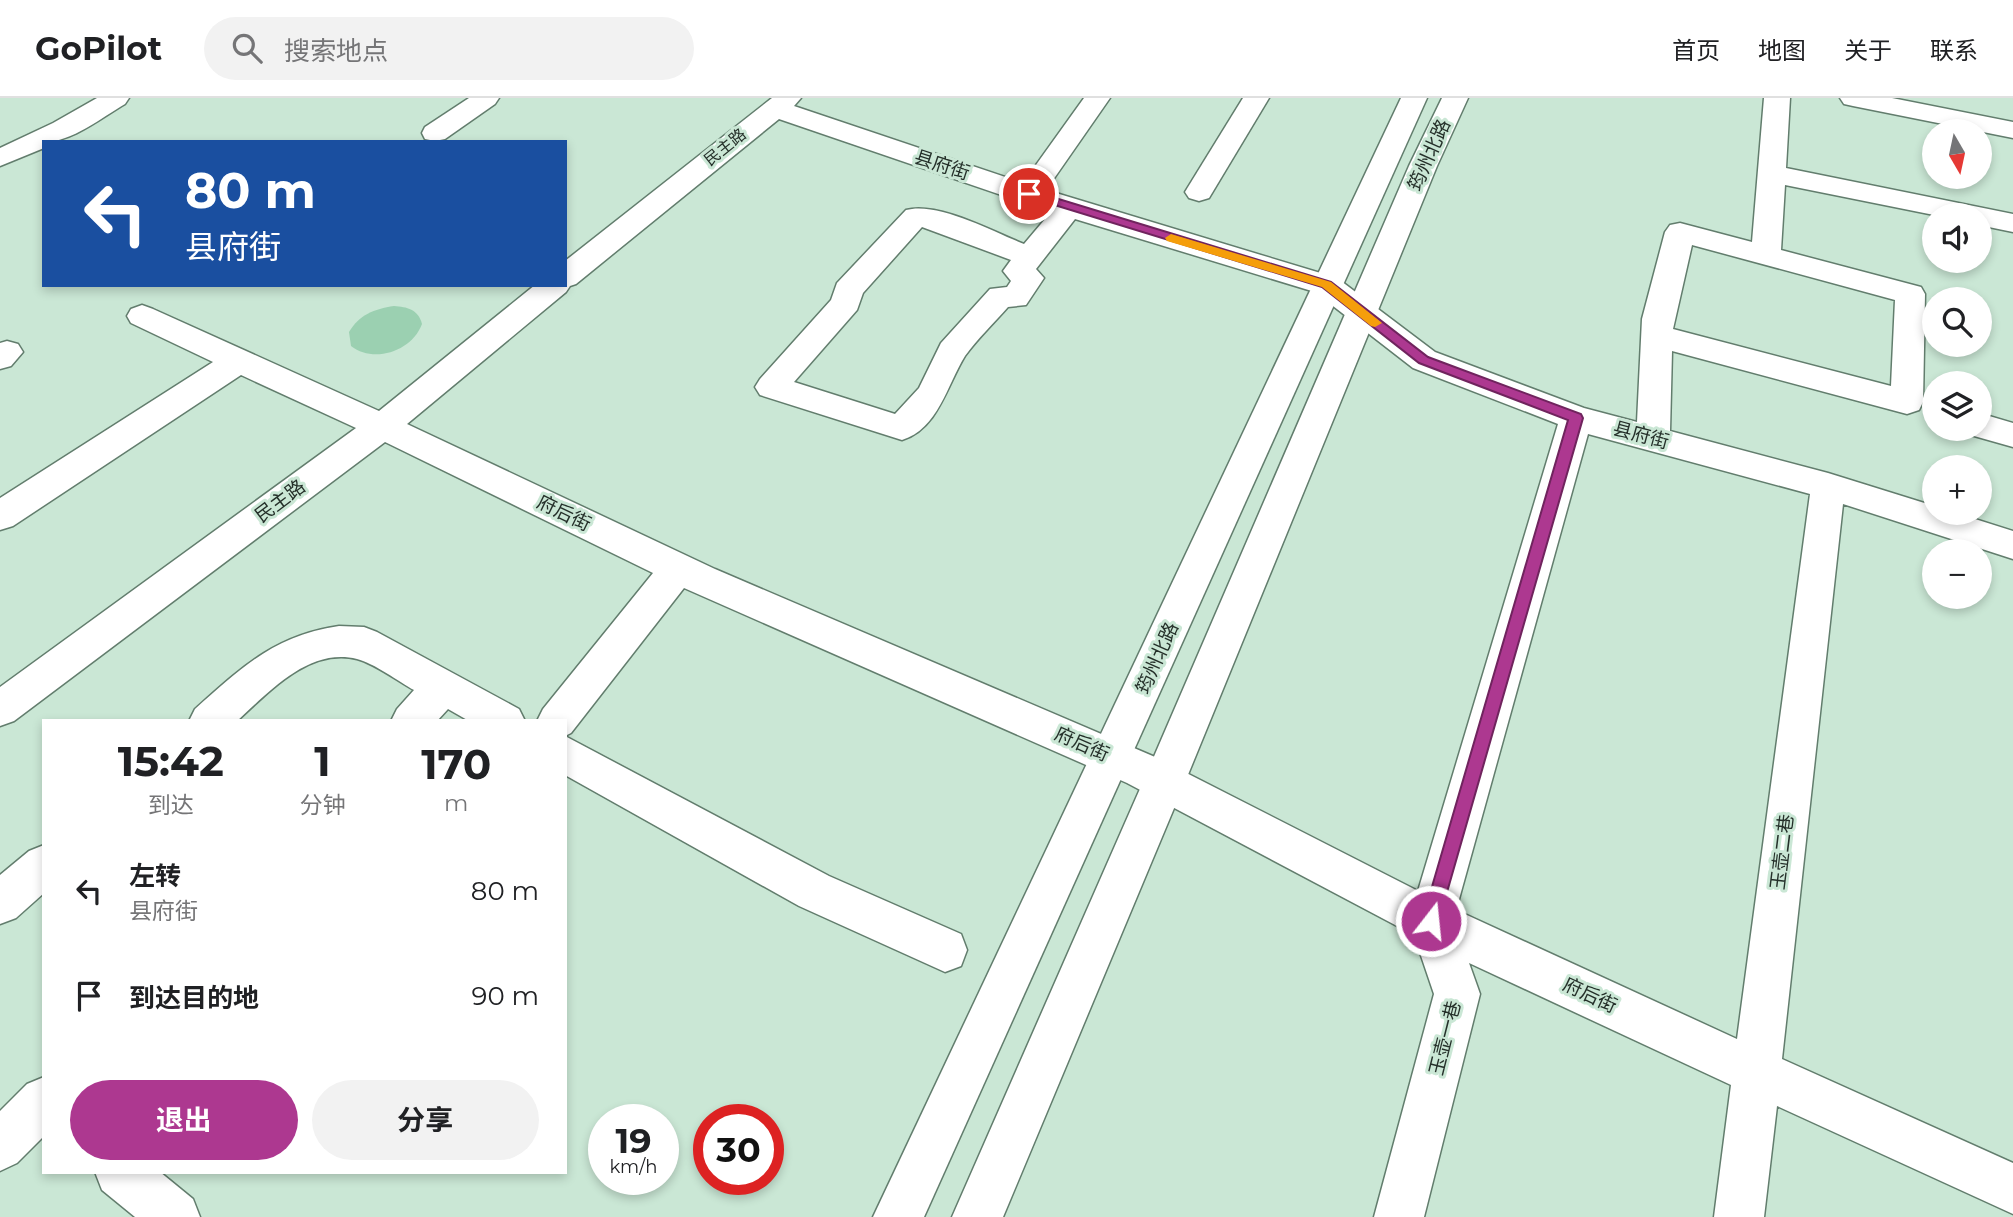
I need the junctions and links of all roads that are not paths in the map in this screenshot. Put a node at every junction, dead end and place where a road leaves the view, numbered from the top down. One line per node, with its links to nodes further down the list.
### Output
1 (116, 98): 12 (street)
2 (486, 98): 11 (street)
3 (1097, 98): 15 (street)
4 (1256, 98): 14 (street)
5 (1414, 98): 23 (street, 筠州北路)
6 (1455, 98): 25 (street, 筠州北路)
7 (1777, 98): 13 (street)
8 (1853, 98): 10 (street)
9 (781, 103): 15 (street, 县府街); 22 (street, 民主路)
10 (2013, 130)
11 (435, 132)
12 (0, 158)
13 (1772, 174): 16 (street); 20 (street)
14 (1199, 192)
15 (1029, 194): 17 (street, 县府街)
16 (1922, 204)
17 (1069, 208): 21 (street); 23 (street, 县府街)
18 (1992, 218): 19 (street)
19 (2013, 222)
20 (1766, 255): 27 (street); 29 (street)
21 (1030, 257): 21 (street)
22 (567, 275)
23 (1326, 285): 25 (street, 县府街); 46 (street, 筠州北路)
24 (553, 287): 31 (street, 民主路)
25 (1362, 312): 30 (street, 县府街); 47 (street, 筠州北路)
26 (142, 316): 28 (street, 府后街)
27 (1657, 336): 29 (street); 34 (street)
28 (238, 361): 31 (street, 府后街); 36 (street)
29 (1921, 406)
30 (1576, 418): 34 (street, 县府街); 50 (street)
31 (382, 426): 38 (street, 府后街); 40 (street, 民主路)
32 (1992, 429): 33 (street)
33 (2013, 435)
34 (1653, 439): 35 (street, 县府街)
35 (1828, 486): 37 (street, 县府街); 52 (street, 玉壶二巷)
36 (8, 500)
37 (2013, 545)
38 (678, 568): 44 (street); 46 (street, 府后街)
39 (443, 687): 41 (street); 42 (street); 43 (street)
40 (2, 704)
41 (211, 719)
42 (413, 719)
43 (501, 719)
44 (559, 719)
45 (567, 755): 51 (street)
46 (1111, 757): 47 (street, 府后街); 58 (street, 筠州北路)
47 (1164, 782): 50 (street, 府后街); 59 (street, 筠州北路)
48 (42, 867): 49 (street)
49 (0, 903)
50 (1431, 921): 52 (street, 府后街); 60 (street, 玉壶一巷)
51 (945, 950)
52 (1755, 1071): 56 (street, 府后街); 61 (street, 玉壶二巷)
53 (42, 1106): 54 (street)
54 (0, 1146)
55 (122, 1174): 57 (street)
56 (2013, 1189)
57 (175, 1217)
58 (898, 1217)
59 (977, 1217)
60 (1399, 1217)
61 (1739, 1217)

